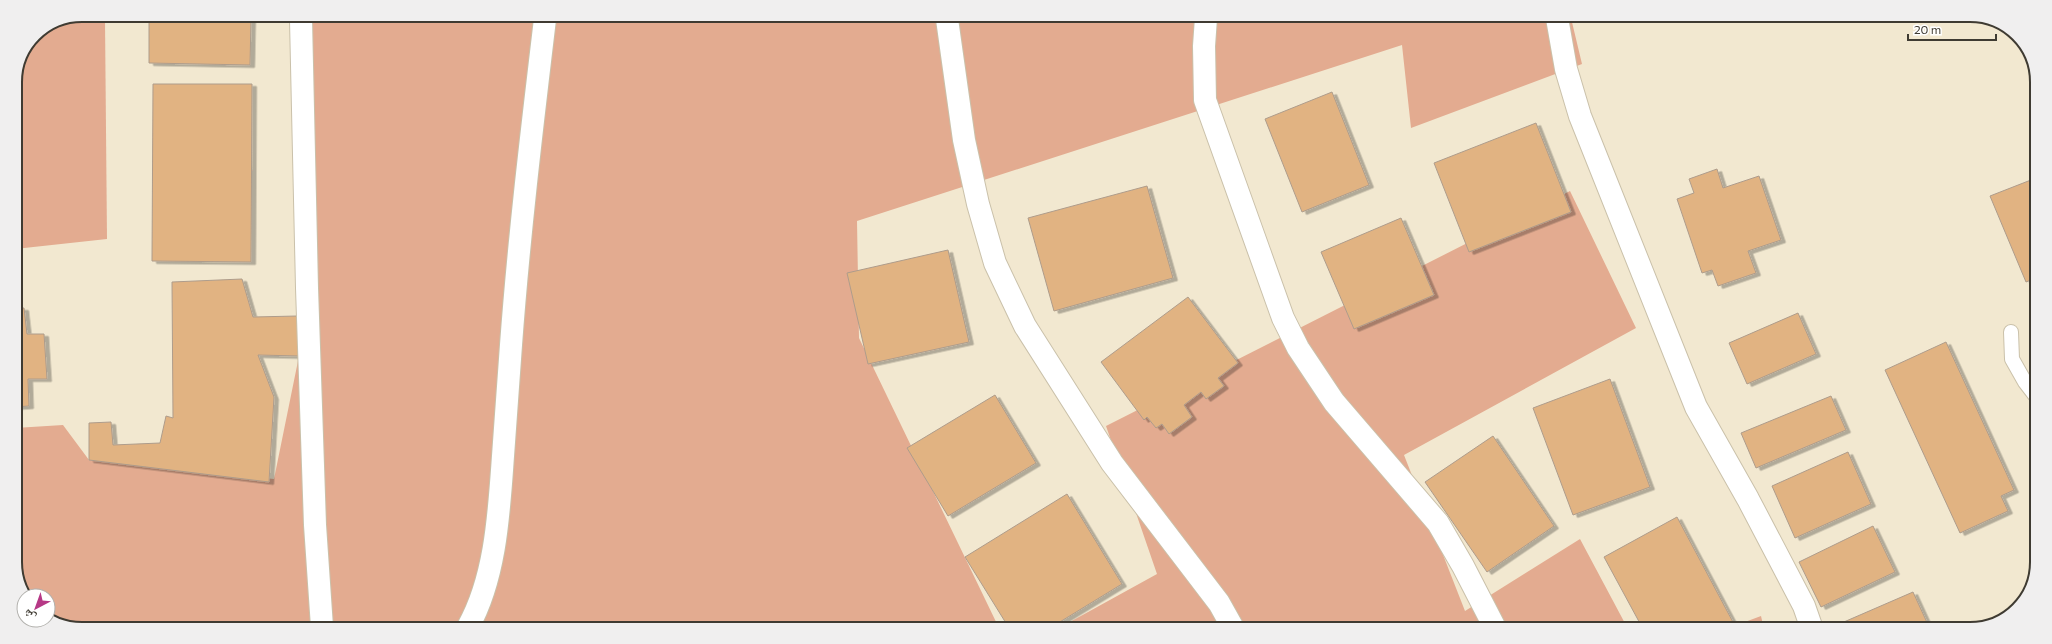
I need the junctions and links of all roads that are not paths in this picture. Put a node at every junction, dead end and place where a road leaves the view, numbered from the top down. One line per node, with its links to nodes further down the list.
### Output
1 (301, 22): 8 (street)
2 (545, 22): 9 (street)
3 (947, 22): 10 (street)
4 (1206, 22): 11 (street)
5 (1557, 22): 12 (street)
6 (2011, 332): 7 (lane)
7 (2030, 388)
8 (322, 622)
9 (471, 622)
10 (1230, 622)
11 (1492, 622)
12 (1810, 622)

